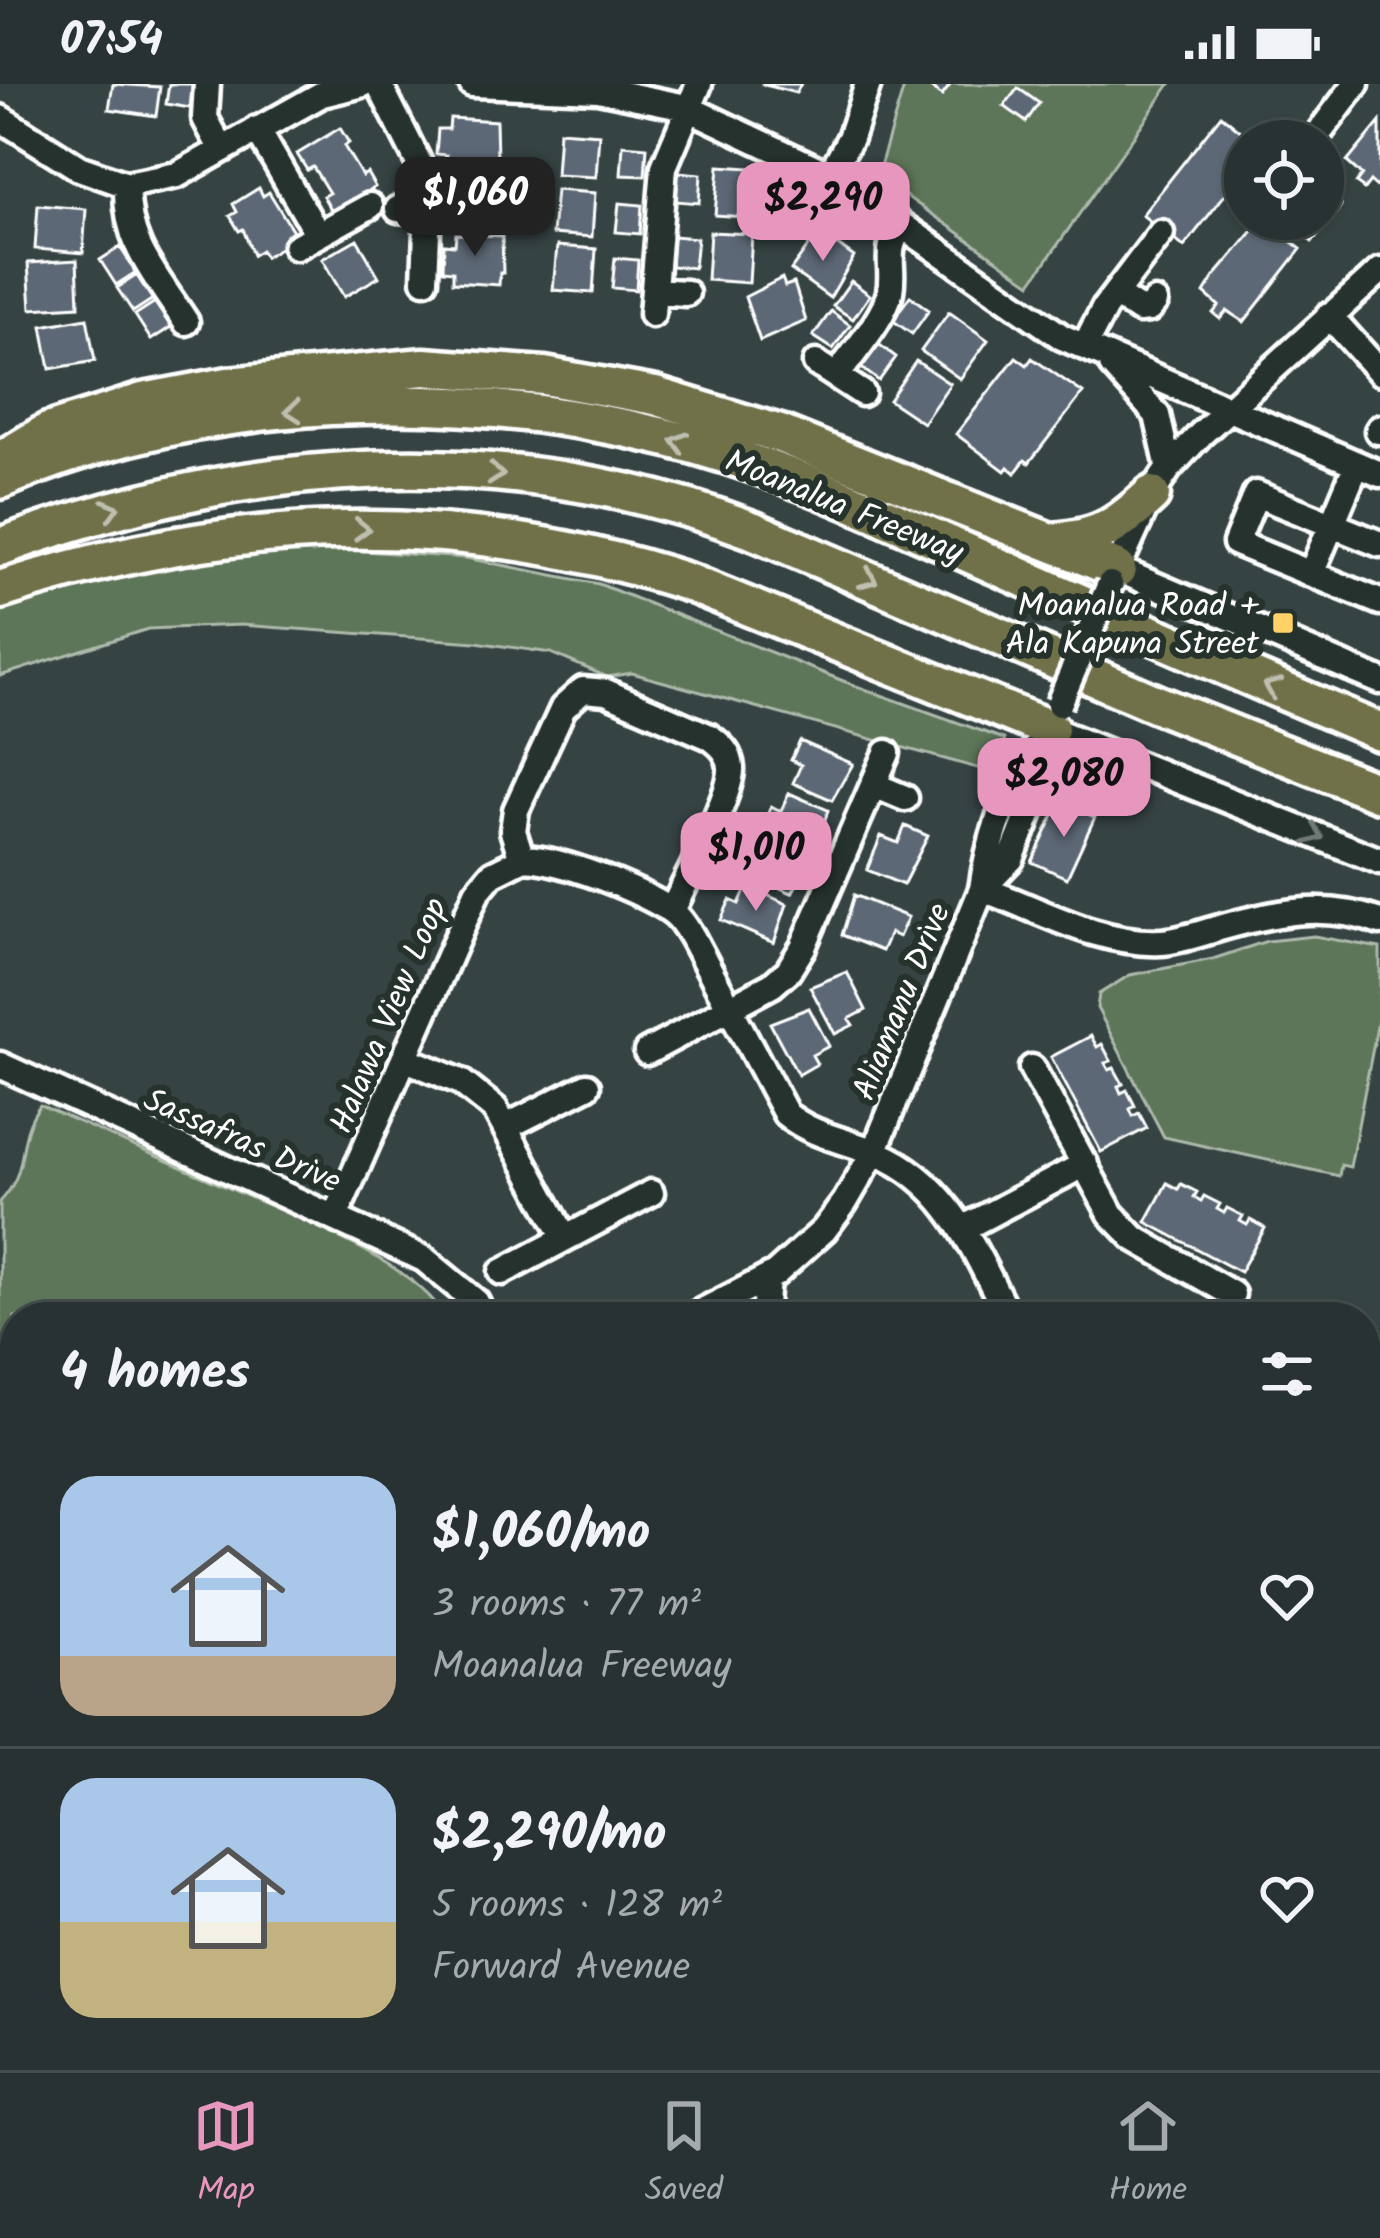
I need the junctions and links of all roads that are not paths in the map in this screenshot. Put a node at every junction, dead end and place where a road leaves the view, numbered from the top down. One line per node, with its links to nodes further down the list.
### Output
1 (208, 84): 12 (street)
2 (363, 84): 11 (street)
3 (379, 84): 17 (street)
4 (472, 84): 8 (street)
5 (699, 84): 8 (street)
6 (868, 84): 13 (street)
7 (1357, 84): 10 (street)
8 (686, 107): 13 (street); 22 (street)
9 (0, 118): 14 (street)
10 (1329, 120)
11 (257, 129): 12 (street); 15 (street)
12 (222, 150): 14 (street)
13 (830, 175): 18 (street)
14 (127, 185): 26 (street)
15 (370, 206)
16 (398, 209): 17 (street)
17 (430, 212): 21 (street)
18 (902, 226): 27 (street); 29 (street)
19 (1161, 233): 23 (street)
20 (1380, 272): 25 (street)
21 (425, 280)
22 (686, 293)
23 (1115, 293): 24 (street); 27 (street)
24 (1155, 302)
25 (1329, 315): 28 (street); 30 (street)
26 (186, 322)
27 (1093, 351): 30 (street); 34 (street)
28 (1380, 372)
29 (862, 393)
30 (1230, 406): 32 (street); 34 (street)
31 (0, 461): 36 (highway)
32 (1369, 469): 35 (street)
33 (0, 480): 45 (highway, Moanalua Freeway, one-way to 33)
34 (1160, 481): 36 (highway); 40 (street)
35 (1332, 524): 37 (street); 39 (street); 39 (street)
36 (1047, 542): 40 (highway)
37 (1380, 544)
38 (0, 548): 48 (highway, Moanalua Freeway, one-way to 48)
39 (1311, 574): 42 (street)
40 (1114, 576): 43 (street); 44 (street, bridge)
41 (0, 590): 44 (highway, one-way to 44)
42 (1380, 602)
43 (1380, 681)
44 (1055, 717): 51 (street, one-way to 51); 52 (street)
45 (1380, 732)
46 (887, 753): 47 (street)
47 (874, 785): 49 (street); 55 (street)
48 (1380, 793)
49 (905, 798)
50 (522, 859): 53 (street); 53 (street); 57 (street, Halawa View Loop)
51 (1380, 861)
52 (982, 890): 54 (street, Aliamanu Drive); 62 (street, Aliamanu Drive)
53 (672, 911): 55 (street)
54 (1380, 922)
55 (730, 1008): 56 (street); 62 (street)
56 (647, 1052)
57 (406, 1059): 61 (street); 65 (street, Halawa View Loop)
58 (0, 1065): 65 (street, Sassafras Drive)
59 (1032, 1068): 63 (street)
60 (587, 1086): 61 (street)
61 (506, 1127): 67 (street)
62 (874, 1151): 66 (street); 69 (street, Aliamanu Drive)
63 (1085, 1164): 66 (street); 71 (street)
64 (651, 1193): 67 (street)
65 (335, 1217): 70 (street, Sassafras Drive)
66 (962, 1229): 76 (street)
67 (565, 1238): 68 (street)
68 (502, 1272)
69 (767, 1279): 74 (street, Aliamanu Drive); 75 (street)
70 (452, 1282): 72 (street); 73 (street, Sassafras Drive)
71 (1232, 1294)
72 (459, 1302)
73 (476, 1302)
74 (721, 1302)
75 (765, 1302)
76 (1001, 1302)

